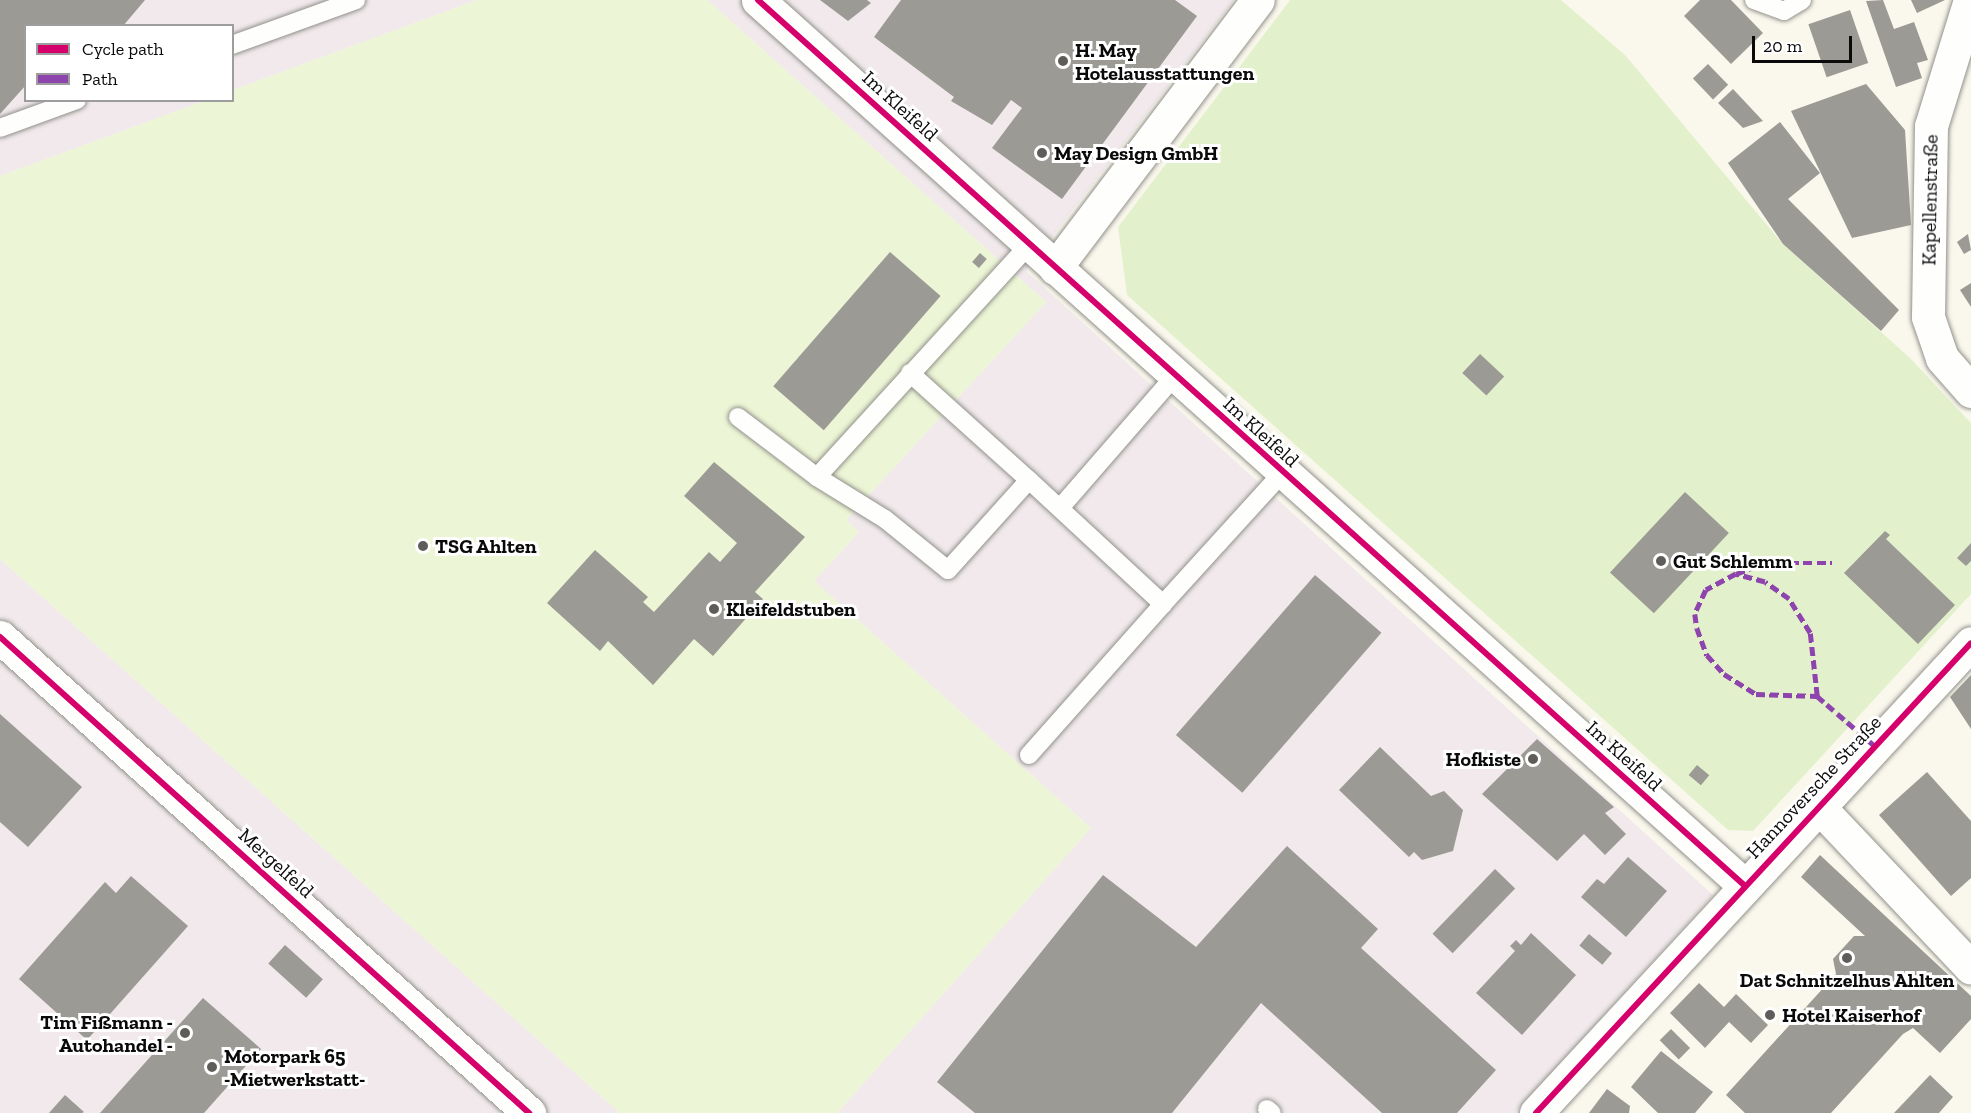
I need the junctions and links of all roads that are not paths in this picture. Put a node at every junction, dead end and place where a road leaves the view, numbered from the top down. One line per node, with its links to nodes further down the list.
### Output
1 (356, 0): 7 (lane)
2 (758, 0): 10 (street, Im Kleifeld)
3 (1258, 0): 11 (street)
4 (1754, 0): 5 (lane)
5 (1802, 0)
6 (1970, 0): 14 (street, Kapellenstraße)
7 (234, 44)
8 (72, 102): 9 (lane)
9 (0, 128)
10 (1029, 245): 11 (street, Im Kleifeld); 12 (lane)
11 (1055, 268): 13 (street, Im Kleifeld)
12 (910, 373): 17 (lane); 18 (lane)
13 (1174, 377): 16 (street, Im Kleifeld); 19 (lane)
14 (1971, 391)
15 (738, 417): 17 (lane)
16 (1282, 473): 20 (lane); 25 (street, Im Kleifeld)
17 (817, 477): 18 (lane)
18 (1029, 480): 19 (lane)
19 (1060, 508): 20 (lane)
20 (1163, 604): 23 (lane)
21 (0, 637): 27 (street, Mergelfeld)
22 (1971, 643): 24 (street, Hannoversche Straße)
23 (1029, 755)
24 (1819, 807): 25 (street, Hannoversche Straße); 26 (street)
25 (1745, 886): 28 (street, Hannoversche Straße)
26 (1971, 968)
27 (529, 1113)
28 (1536, 1113)

